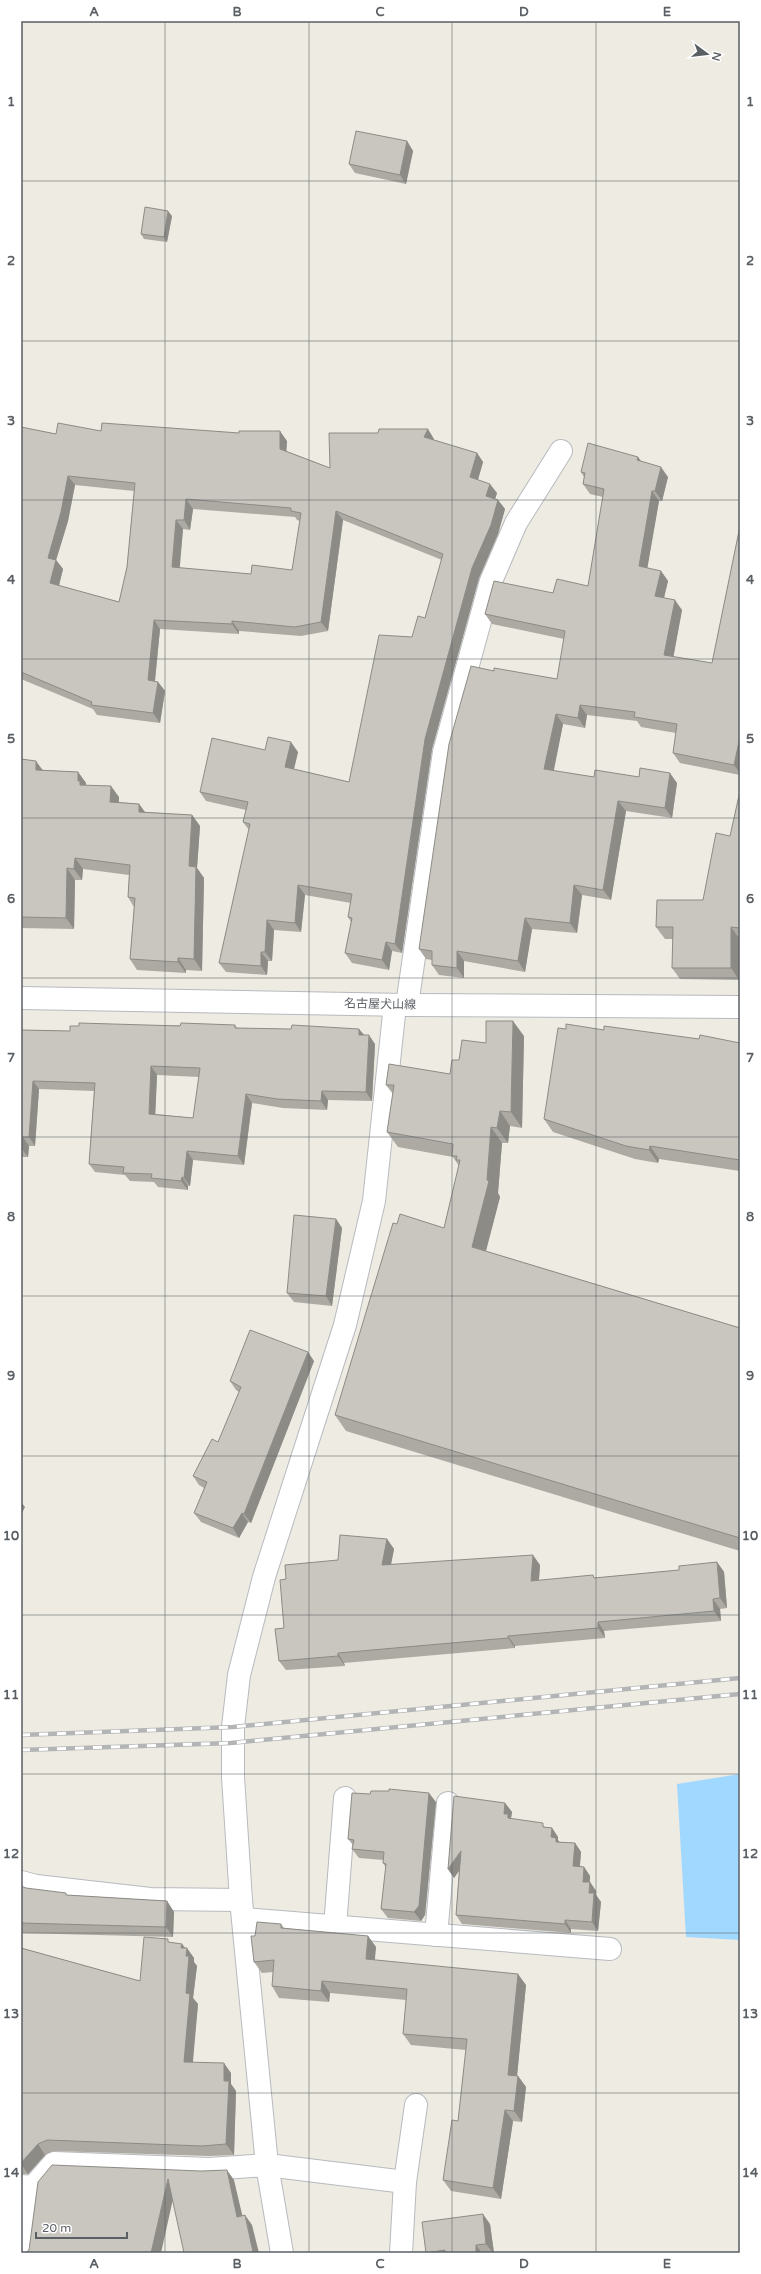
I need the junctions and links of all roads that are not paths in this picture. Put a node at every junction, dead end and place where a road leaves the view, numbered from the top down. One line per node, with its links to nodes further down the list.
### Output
1 (561, 451): 3 (street)
2 (21, 998): 3 (street, 名古屋犬山線)
3 (401, 1005): 4 (street, 名古屋犬山線); 8 (street)
4 (740, 1007)
5 (345, 1798): 9 (street)
6 (448, 1803): 10 (street)
7 (21, 1882): 8 (street)
8 (242, 1910): 9 (street); 13 (street)
9 (335, 1927): 10 (street)
10 (436, 1935): 11 (street)
11 (610, 1949)
12 (416, 2105): 14 (street)
13 (268, 2165): 14 (street); 15 (street); 17 (street)
14 (405, 2182): 18 (street)
15 (27, 2187): 16 (street)
16 (26, 2253)
17 (282, 2253)
18 (400, 2253)

